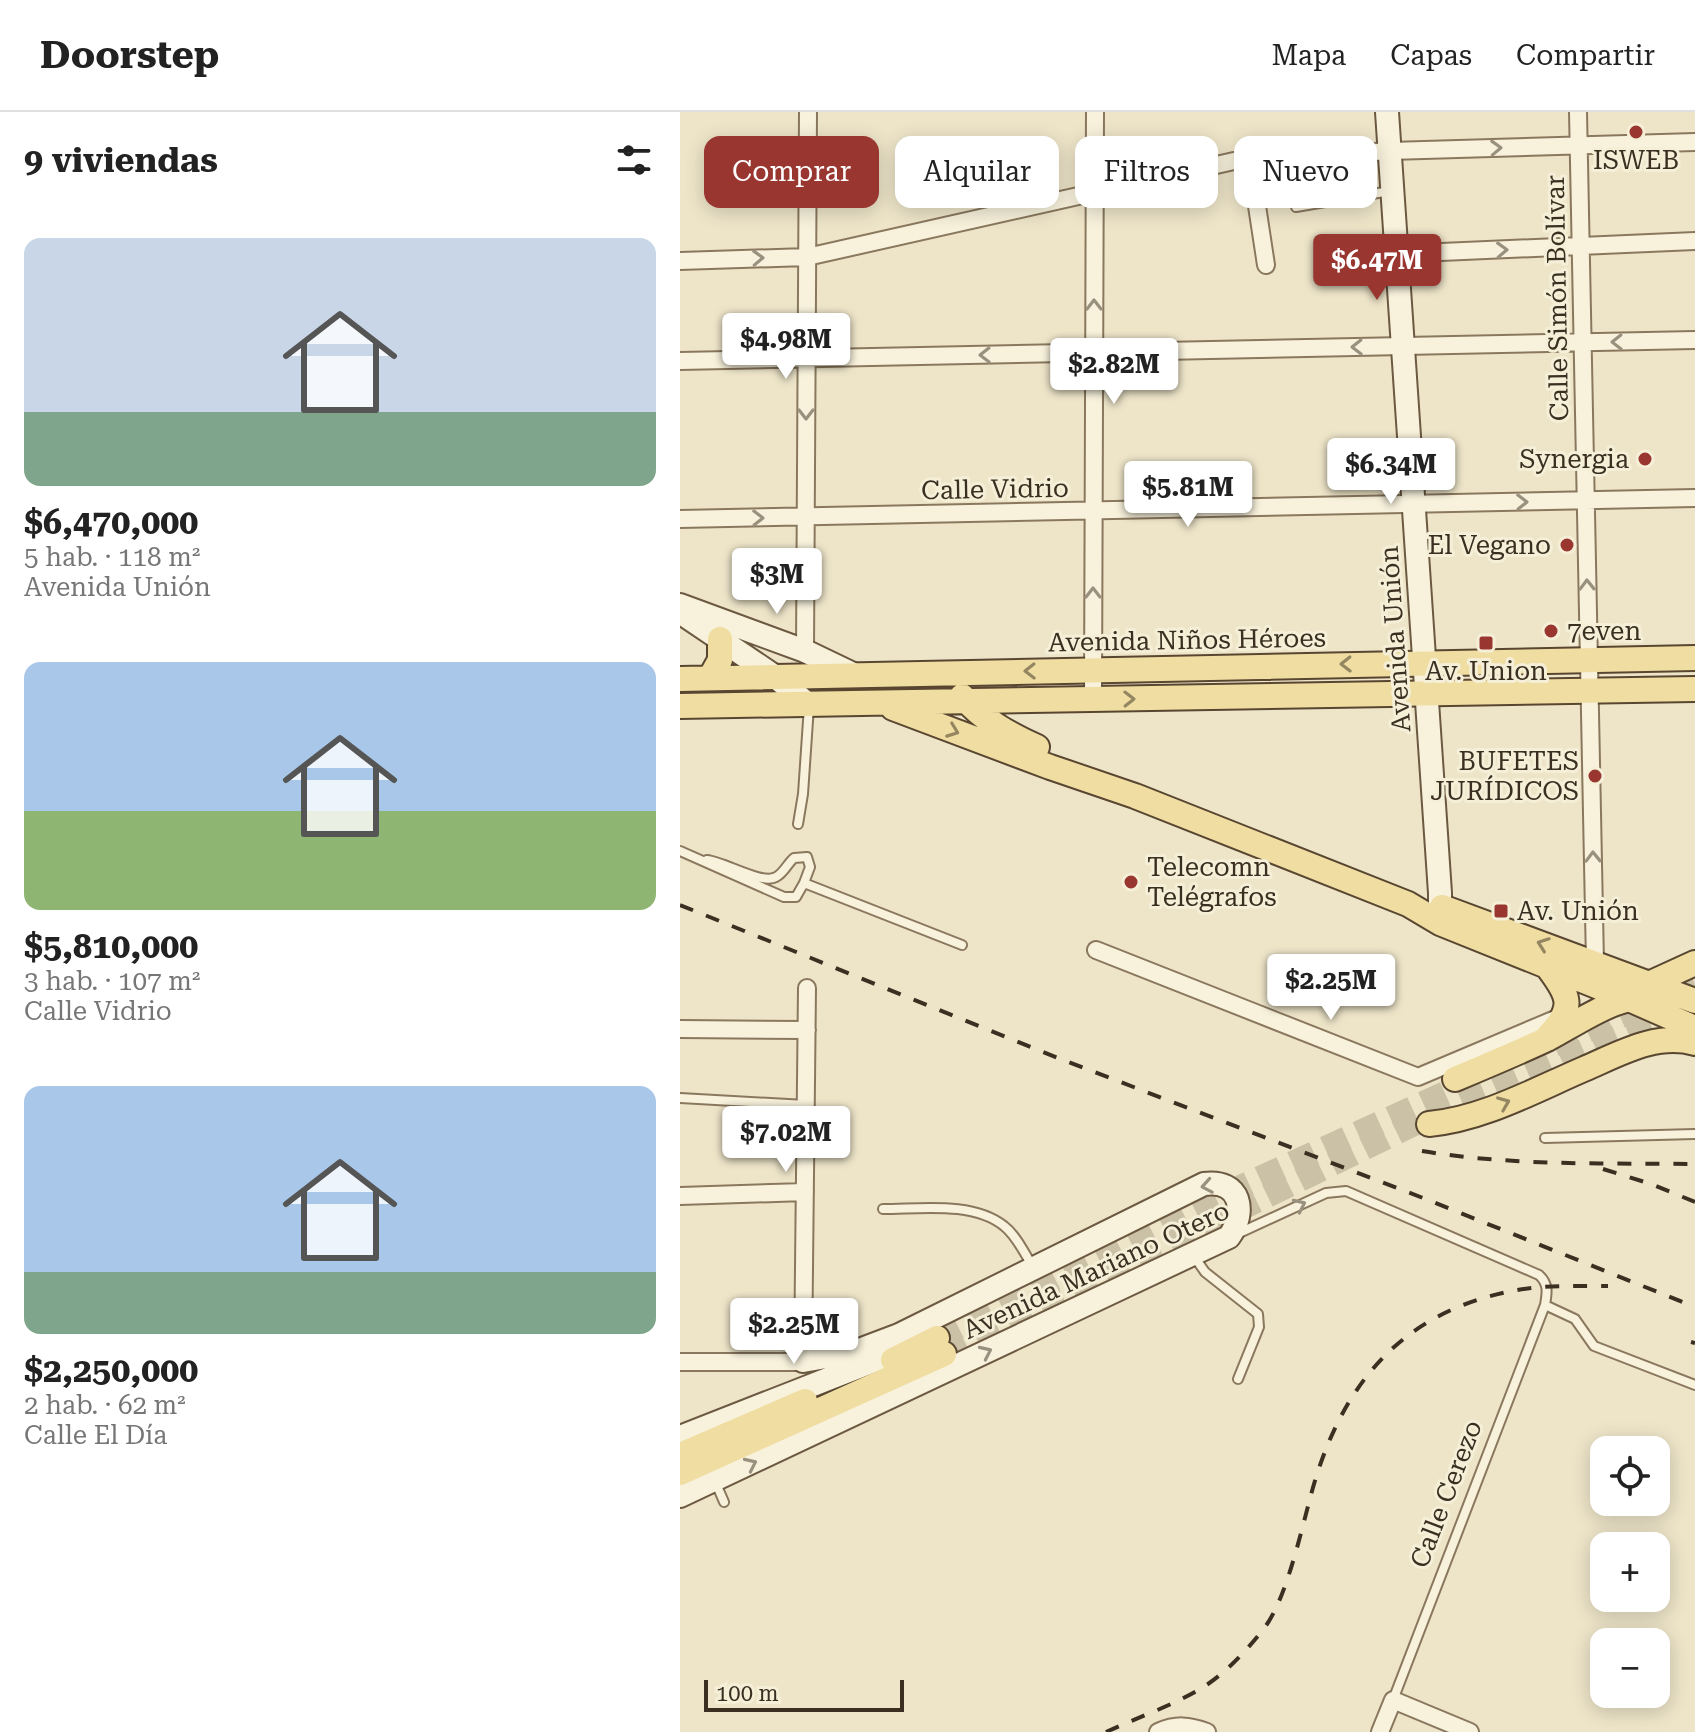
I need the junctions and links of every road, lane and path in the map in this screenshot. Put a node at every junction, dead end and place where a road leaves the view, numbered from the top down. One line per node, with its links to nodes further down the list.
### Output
1 (808, 112): 18 (street)
2 (1095, 112): 5 (street)
3 (1387, 112): 8 (main road, Avenida Unión)
4 (1578, 112): 7 (street, Calle Simón Bolívar)
5 (1095, 136)
6 (1695, 142): 7 (street)
7 (1578, 145): 8 (street, one-way to 7); 16 (street, Calle Simón Bolívar)
8 (1390, 151): 9 (street); 10 (main road, Avenida Unión)
9 (1377, 152)
10 (1392, 190): 11 (lane); 17 (main road, Avenida Unión)
11 (1377, 193)
12 (1075, 197): 18 (street)
13 (1095, 208): 24 (street, one-way to 13)
14 (1257, 208): 20 (street)
15 (1695, 241): 16 (street)
16 (1580, 246): 17 (street, one-way to 16); 22 (street, Calle Simón Bolívar)
17 (1396, 254): 23 (main road, Avenida Unión)
18 (807, 257): 19 (street, one-way to 18); 25 (street)
19 (680, 261)
20 (1266, 265)
21 (1695, 340): 22 (street, one-way to 22)
22 (1582, 343): 23 (street); 28 (street, Calle Simón Bolívar)
23 (1403, 347): 24 (street, one-way to 24); 29 (main road, Avenida Unión)
24 (1094, 353): 25 (street, one-way to 25); 30 (street)
25 (807, 359): 26 (street); 31 (street, one-way to 31)
26 (680, 361)
27 (1695, 498): 28 (street, Calle Vidrio)
28 (1586, 501): 29 (street, Calle Vidrio, one-way to 28); 38 (street, Calle Simón Bolívar, one-way to 28)
29 (1414, 504): 30 (street, Calle Vidrio); 39 (main road, Avenida Unión)
30 (1093, 511): 31 (street, Calle Vidrio); 40 (street, one-way to 30)
31 (806, 517): 32 (street, Calle Vidrio, one-way to 31); 36 (street)
32 (680, 519)
33 (680, 605): 36 (main road)
34 (680, 612): 35 (main road)
35 (720, 639): 42 (main road); 44 (main road)
36 (805, 651): 43 (main road)
37 (1695, 658): 38 (main road, Avenida Niños Héroes)
38 (1589, 660): 39 (main road, Avenida Niños Héroes); 47 (street, Calle Simón Bolívar)
39 (1424, 662): 40 (main road, Avenida Niños Héroes, one-way to 40); 48 (main road, Avenida Unión)
40 (1093, 670): 41 (main road, Avenida Niños Héroes, one-way to 41); 49 (street)
41 (943, 674): 43 (main road, Avenida Niños Héroes); 50 (main road)
42 (773, 675): 43 (main road, Avenida Niños Héroes); 44 (main road, Avenida Niños Héroes); 52 (main road)
43 (855, 675)
44 (710, 678): 45 (main road, Avenida Niños Héroes)
45 (680, 679)
46 (1695, 689): 47 (main road)
47 (1589, 691): 48 (main road); 62 (street, Calle Simón Bolívar, one-way to 47)
48 (1426, 695): 49 (main road, one-way to 48); 59 (main road, Avenida Unión)
49 (1093, 699): 50 (main road)
50 (967, 701): 51 (main road); 54 (main road)
51 (880, 703): 52 (main road); 54 (main road, one-way to 54)
52 (809, 705): 53 (main road); 55 (lane)
53 (680, 706)
54 (1135, 796): 59 (main road)
55 (798, 824)
56 (680, 851): 57 (lane)
57 (698, 860): 58 (lane); 58 (lane)
58 (804, 883): 60 (lane)
59 (1440, 914): 62 (main road, one-way to 59); 64 (main road)
60 (962, 945)
61 (1096, 950): 70 (street)
62 (1595, 963): 65 (main road)
63 (1695, 963): 65 (main road)
64 (1547, 966): 67 (main road); 70 (main road)
65 (1649, 984): 68 (main road)
66 (807, 988): 73 (street)
67 (1629, 999): 69 (main road); 71 (main road); 74 (main road)
68 (1695, 1001)
69 (1695, 1011)
70 (1566, 1015): 74 (main road)
71 (1695, 1028)
72 (680, 1029): 73 (street)
73 (807, 1030): 78 (street)
74 (1544, 1040): 76 (main road)
75 (1695, 1043): 79 (main road, one-way to 75)
76 (1455, 1079)
77 (680, 1098): 78 (lane)
78 (806, 1105): 82 (street)
79 (1429, 1124)
80 (1695, 1134): 81 (lane)
81 (1545, 1138)
82 (805, 1192): 83 (street); 90 (street)
83 (680, 1196)
84 (883, 1209): 87 (lane)
85 (1229, 1237): 86 (main road, Avenida Mariano Otero); 87 (main road, one-way to 87); 88 (lane, Avenida Mariano Otero, one-way to 88)
86 (1192, 1255): 93 (lane); 97 (main road, Avenida Mariano Otero, one-way to 86)
87 (1034, 1268): 90 (main road)
88 (1545, 1305): 94 (lane); 101 (lane, Calle Cerezo)
89 (936, 1346): 92 (main road); 96 (main road); 97 (main road, Avenida Mariano Otero)
90 (803, 1361): 91 (street); 92 (street)
91 (680, 1362)
92 (854, 1367): 95 (main road)
93 (1238, 1379)
94 (1695, 1385)
95 (680, 1437)
96 (680, 1455)
97 (711, 1471): 98 (main road, Avenida Mariano Otero); 99 (main road, Avenida Mariano Otero); 100 (lane)
98 (680, 1473)
99 (680, 1496)
100 (724, 1502)
101 (1393, 1700): 104 (street, Calle Cerezo); 105 (street)
102 (1158, 1732): 103 (street)
103 (1207, 1732)
104 (1380, 1732)
105 (1470, 1732)

